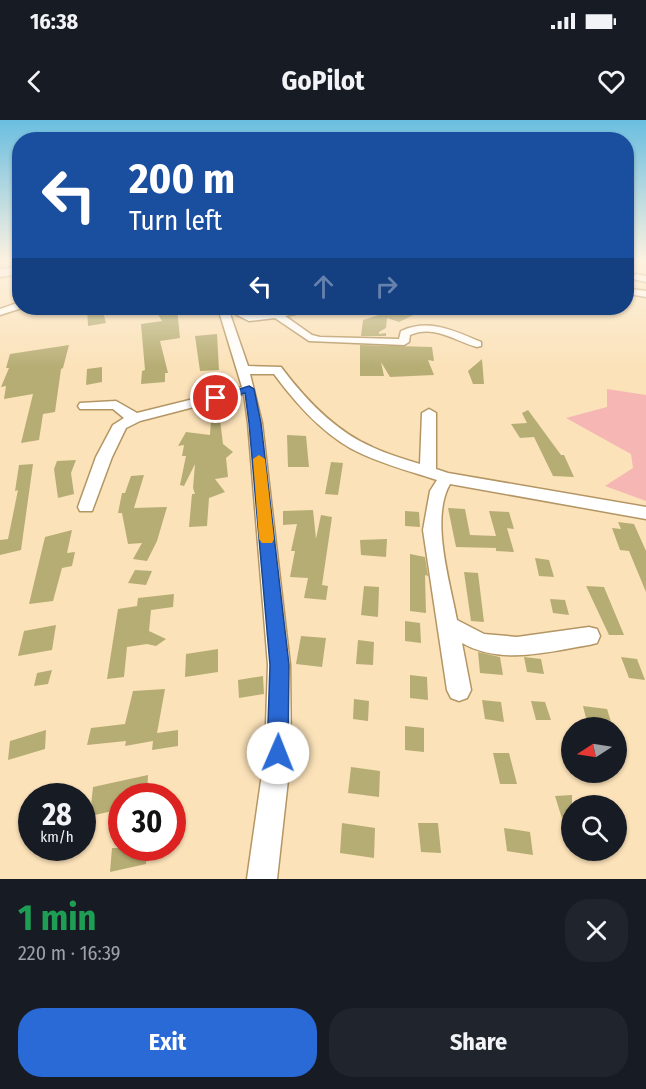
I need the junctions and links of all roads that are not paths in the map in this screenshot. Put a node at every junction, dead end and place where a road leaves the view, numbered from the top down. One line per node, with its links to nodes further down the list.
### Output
1 (225, 315): 5 (street)
2 (243, 315): 3 (street)
3 (277, 315): 4 (street)
4 (477, 344)
5 (244, 369): 6 (street); 10 (street)
6 (249, 389): 9 (street); 16 (street)
7 (85, 406): 9 (street)
8 (429, 413): 10 (street)
9 (135, 418): 11 (street)
10 (437, 475): 12 (street); 13 (street)
11 (86, 507)
12 (646, 513)
13 (448, 625): 14 (street); 15 (street)
14 (589, 636)
15 (459, 690)
16 (262, 879)

